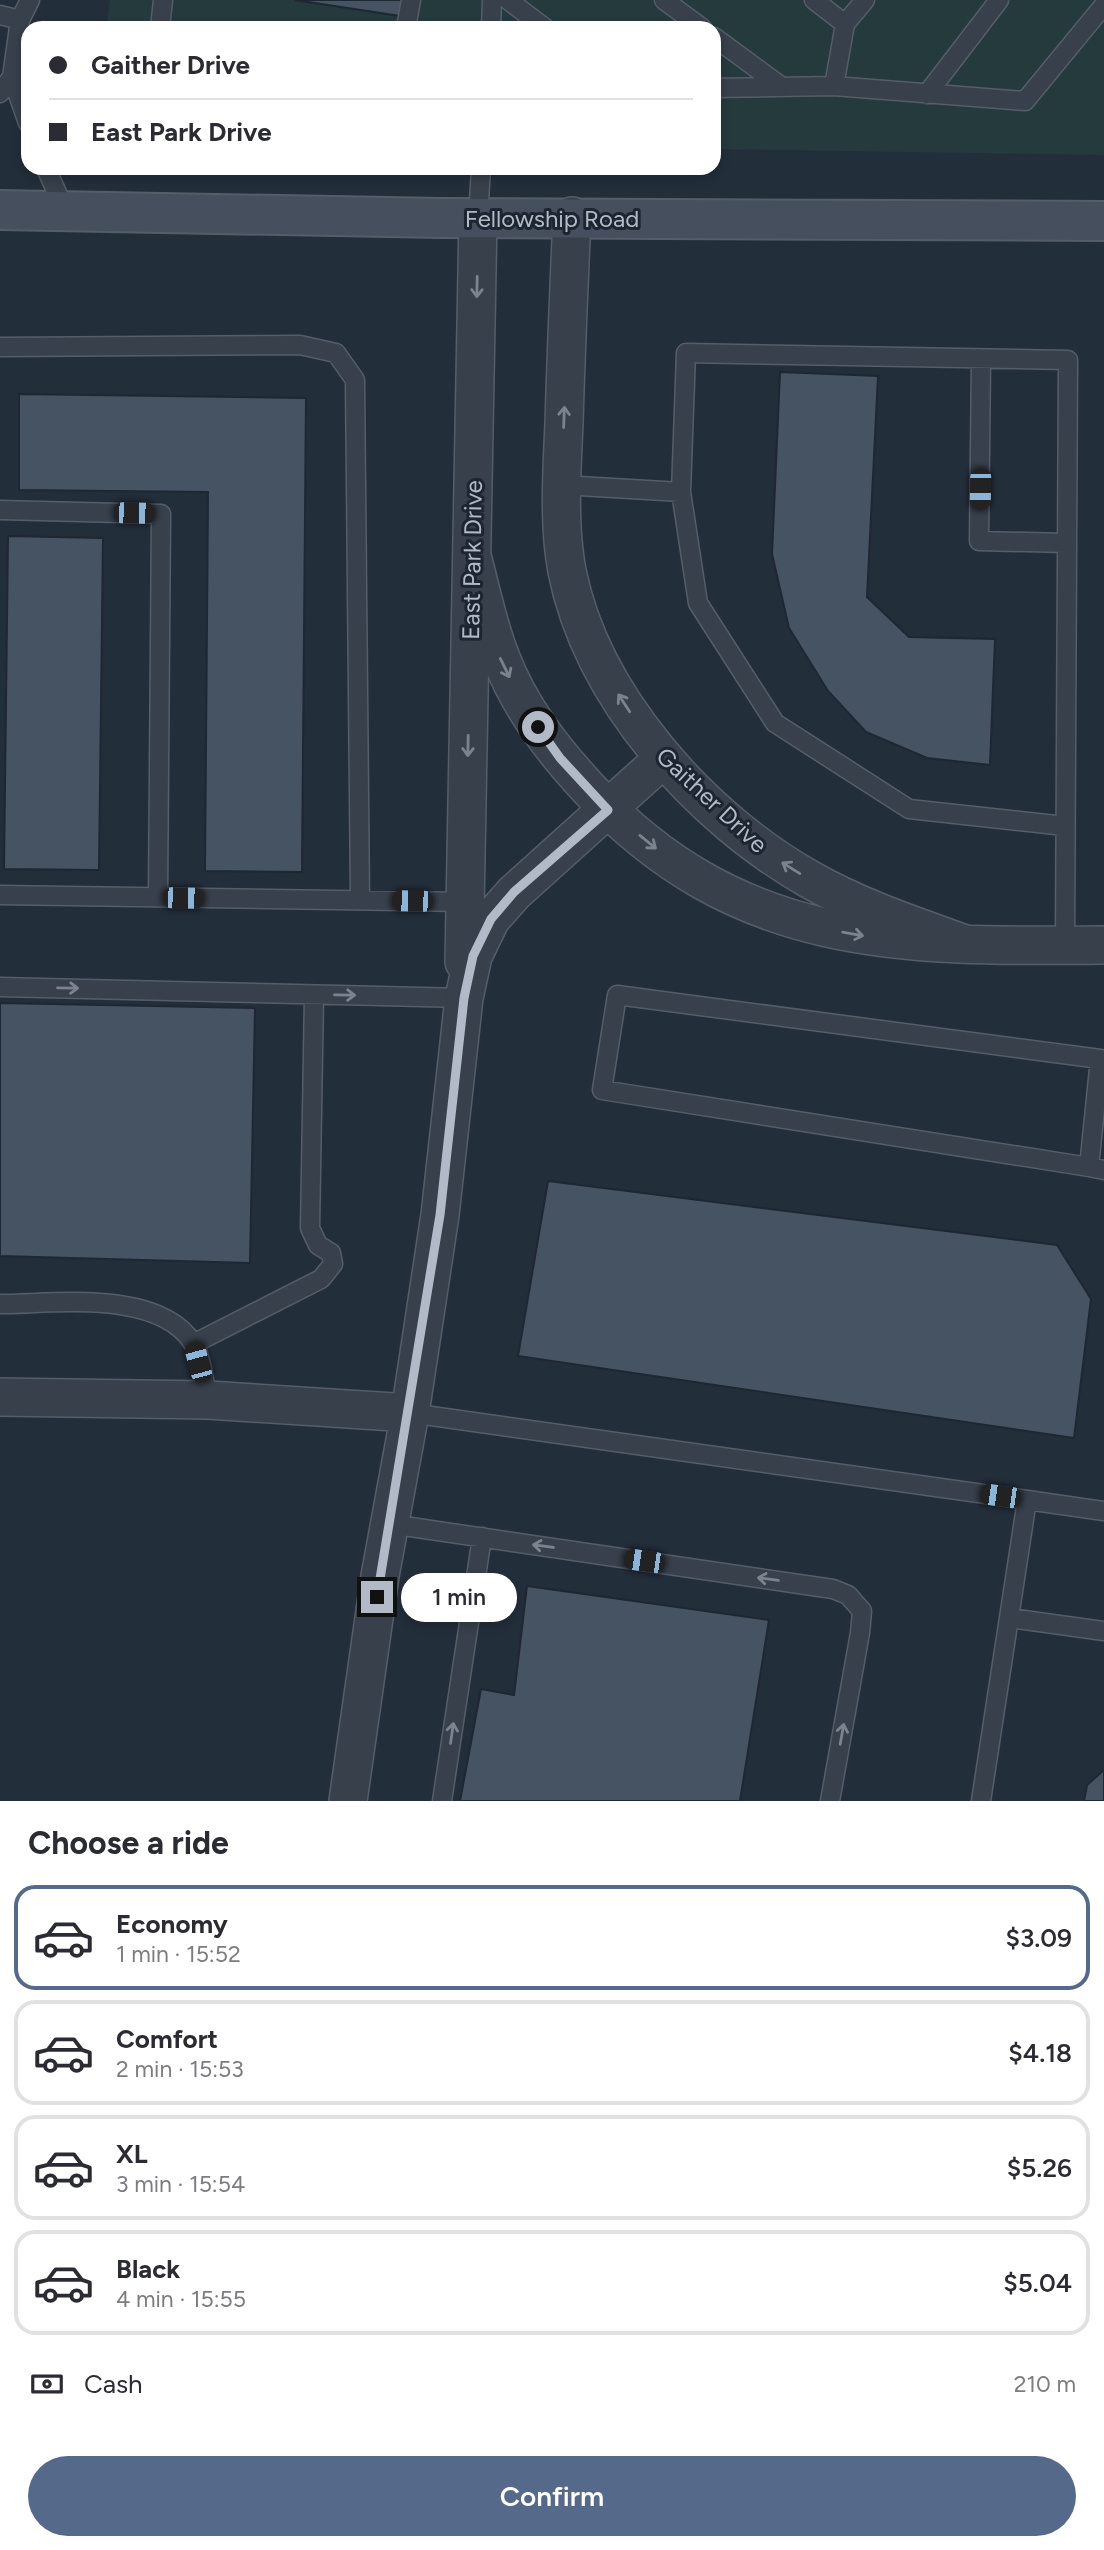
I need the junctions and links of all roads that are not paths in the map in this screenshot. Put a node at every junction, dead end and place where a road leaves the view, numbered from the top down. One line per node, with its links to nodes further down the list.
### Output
1 (30, 0): 12 (lane)
2 (163, 0): 13 (lane)
3 (411, 0): 14 (lane)
4 (492, 0): 15 (lane)
5 (508, 0): 16 (lane)
6 (664, 0): 17 (lane)
7 (814, 0): 18 (lane)
8 (865, 0): 18 (lane)
9 (999, 0): 25 (lane)
10 (1104, 5): 25 (lane)
11 (0, 15): 12 (lane)
12 (20, 20): 20 (lane)
13 (161, 21)
14 (407, 21)
15 (491, 21)
16 (536, 21)
17 (692, 21)
18 (845, 24): 21 (lane)
19 (721, 42): 22 (lane)
20 (12, 77): 24 (lane); 26 (lane)
21 (834, 86): 22 (lane); 25 (lane)
22 (782, 87): 23 (lane)
23 (721, 88)
24 (0, 93)
25 (927, 93)
26 (21, 103)
27 (49, 175): 30 (lane)
28 (481, 175): 32 (lane)
29 (0, 210): 30 (street, Fellowship Road)
30 (65, 211): 32 (street, Fellowship Road)
31 (572, 216): 32 (street, Fellowship Road); 33 (street, Fellowship Road); 36 (street, Gaither Drive, one-way to 31)
32 (478, 218): 40 (street, East Park Drive, one-way to 40)
33 (1104, 221)
34 (0, 347): 46 (lane)
35 (981, 359): 37 (lane); 39 (lane); 39 (lane)
36 (562, 485): 37 (lane); 41 (street, Gaither Drive, one-way to 36)
37 (681, 492): 43 (lane)
38 (0, 510): 45 (lane)
39 (1067, 543): 43 (lane)
40 (472, 556): 42 (street, Gaither Drive, one-way to 42); 47 (street, East Park Drive, one-way to 47)
41 (664, 758): 42 (street, East Park Drive); 48 (street, Gaither Drive, one-way to 41)
42 (608, 810): 48 (street, Gaither Drive, one-way to 48); 53 (street, East Park Drive)
43 (1065, 826): 49 (lane)
44 (0, 895): 45 (lane)
45 (158, 897): 46 (lane)
46 (359, 900): 47 (lane)
47 (465, 902): 53 (street, East Park Drive)
48 (965, 944): 49 (street, Gaither Drive)
49 (1065, 945): 50 (street, Gaither Drive)
50 (1104, 945)
51 (0, 987): 52 (lane, one-way to 52)
52 (314, 995): 53 (lane, one-way to 53); 56 (lane)
53 (464, 998): 59 (street, East Park Drive)
54 (1097, 1168): 54 (lane)
55 (0, 1304): 56 (lane)
56 (193, 1343): 58 (lane)
57 (0, 1397): 58 (street)
58 (208, 1400): 59 (street)
59 (410, 1413): 60 (lane); 62 (street, East Park Drive)
60 (1027, 1500): 61 (lane); 64 (lane)
61 (1104, 1511)
62 (390, 1524): 63 (lane); 66 (street, East Park Drive)
63 (482, 1537): 67 (lane, one-way to 63); 68 (lane, one-way to 63)
64 (1009, 1618): 65 (lane); 69 (lane)
65 (1104, 1631)
66 (348, 1801)
67 (442, 1801)
68 (830, 1801)
69 (981, 1801)

